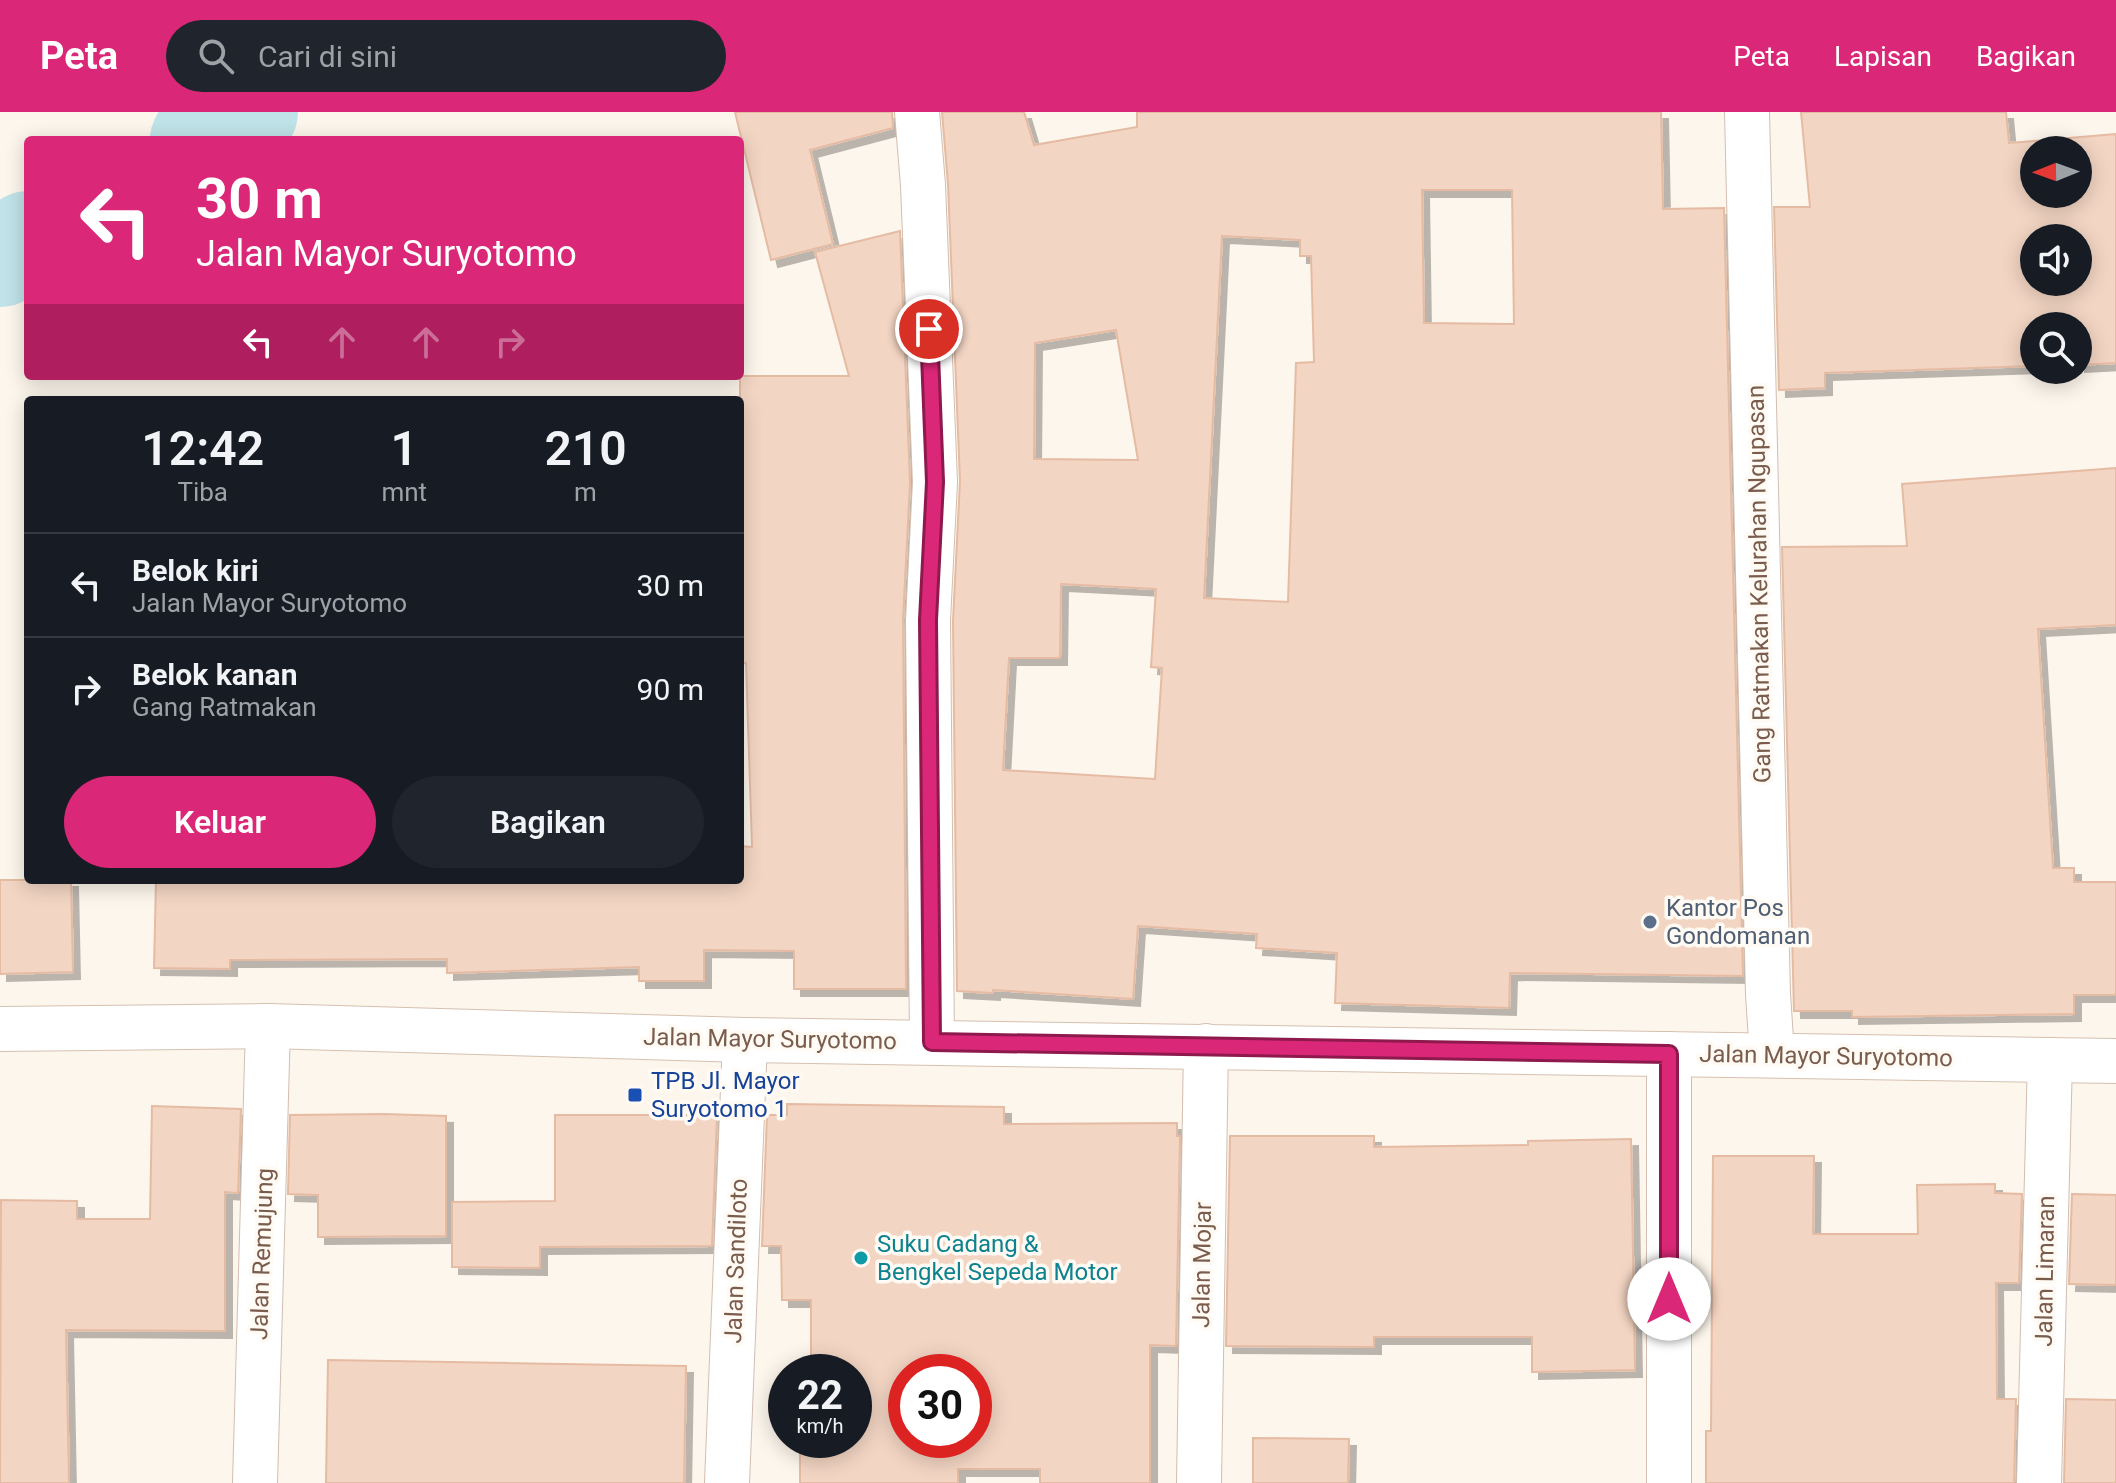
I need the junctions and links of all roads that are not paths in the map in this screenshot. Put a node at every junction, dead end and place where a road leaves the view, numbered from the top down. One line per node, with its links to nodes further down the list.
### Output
1 (917, 112): 6 (street)
2 (1747, 112): 9 (street, Gang Ratmakan Kelurahan Ngupasan)
3 (268, 1026): 4 (street, Jalan Mayor Suryotomo); 5 (street, Jalan Mayor Suryotomo); 12 (street, Jalan Remujung)
4 (0, 1029)
5 (745, 1040): 6 (street, Jalan Mayor Suryotomo); 13 (street, Jalan Sandiloto)
6 (932, 1042): 7 (street, Jalan Mayor Suryotomo)
7 (1206, 1046): 8 (street, Jalan Mayor Suryotomo); 14 (street, Jalan Mojar)
8 (1669, 1054): 9 (street, Jalan Mayor Suryotomo); 15 (street)
9 (1772, 1055): 10 (street, Jalan Mayor Suryotomo)
10 (2050, 1060): 11 (street, Jalan Mayor Suryotomo); 16 (street, Jalan Limaran)
11 (2116, 1061)
12 (255, 1483)
13 (727, 1483)
14 (1199, 1483)
15 (1669, 1483)
16 (2039, 1483)

